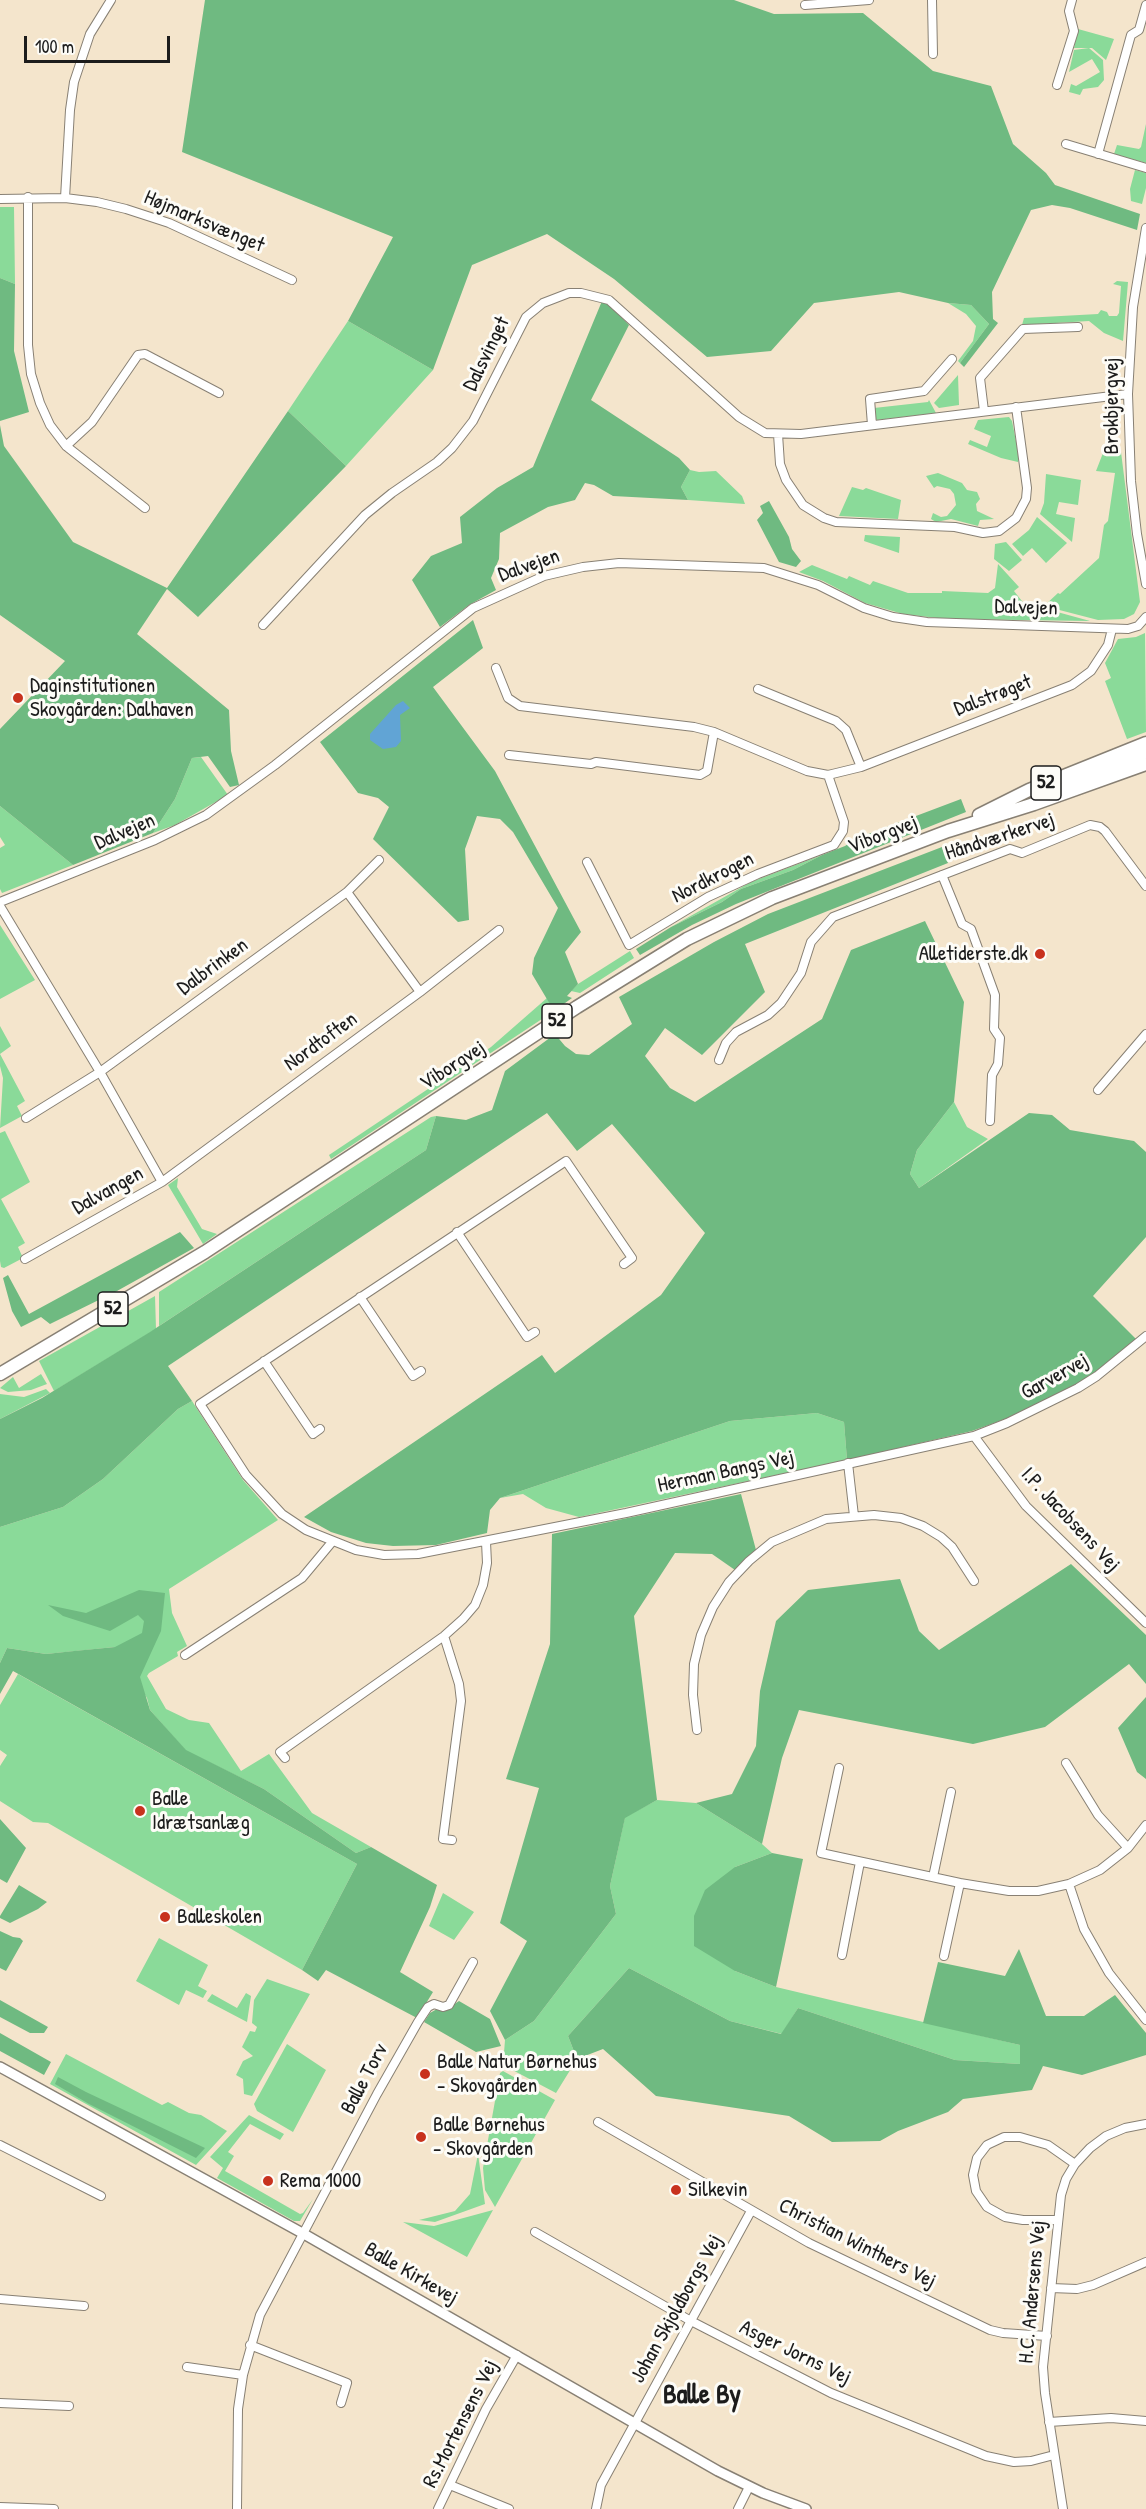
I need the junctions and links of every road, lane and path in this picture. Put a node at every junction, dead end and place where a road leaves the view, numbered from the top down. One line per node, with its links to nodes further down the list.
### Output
1 (111, 0): 13 (street)
2 (869, 0): 5 (street)
3 (932, 0): 7 (street)
4 (1072, 0): 8 (street)
5 (805, 5)
6 (1146, 5): 10 (street)
7 (933, 54)
8 (1057, 85)
9 (1066, 144): 10 (street)
10 (1098, 154): 11 (street)
11 (1146, 168)
12 (28, 197): 13 (street, Højmarksvænget); 14 (street, Højmarksvænget); 25 (street)
13 (65, 198): 16 (street, Højmarksvænget)
14 (0, 199)
15 (1146, 228): 20 (street, Brokbjergvej)
16 (292, 280)
17 (1078, 327): 22 (street)
18 (952, 359): 23 (street)
19 (219, 393): 25 (street)
20 (1128, 394): 21 (street, Dalsvinget); 27 (street, Brokbjergvej)
21 (1016, 407): 22 (street, Dalsvinget); 24 (street)
22 (984, 411): 23 (street, Dalsvinget)
23 (872, 425): 24 (street, Dalsvinget)
24 (778, 434): 29 (street, Dalsvinget)
25 (66, 446): 26 (street)
26 (145, 508)
27 (1146, 584)
28 (1146, 617): 30 (street, Dalvejen)
29 (263, 625)
30 (1112, 629): 38 (street, Dalstrøget); 47 (street, Dalvejen)
31 (496, 668): 33 (street, Dalstrøget)
32 (758, 689): 38 (street)
33 (714, 732): 36 (street); 39 (street, Dalstrøget)
34 (1146, 743): 41 (main road, Viborgvej / 52)
35 (1146, 753): 40 (main road)
36 (509, 755)
37 (1146, 764): 40 (main road, Viborgvej / 52)
38 (861, 766): 39 (street, Dalstrøget)
39 (828, 775): 43 (street, Nordkrogen)
40 (1052, 798): 41 (main road, Viborgvej / 52)
41 (948, 831): 65 (main road, Viborgvej / 52)
42 (379, 860): 46 (street, Dalbrinken)
43 (587, 862)
44 (942, 875): 45 (street, Håndværkervej); 51 (street, Håndværkervej); 55 (street, Håndværkervej)
45 (1146, 886)
46 (347, 892): 49 (street); 52 (street, Dalbrinken)
47 (0, 904): 52 (street, Dalvangen)
48 (499, 930): 49 (street, Nordtoften)
49 (420, 992): 56 (street, Nordtoften)
50 (1146, 1034): 53 (street)
51 (719, 1060)
52 (100, 1072): 54 (street); 56 (street, Dalvangen)
53 (1098, 1090)
54 (26, 1118)
55 (990, 1121)
56 (162, 1182): 58 (street, Dalvangen)
57 (457, 1232): 59 (street, Herman Bangs Vej); 60 (street, Herman Bangs Vej); 61 (street)
58 (25, 1258)
59 (624, 1264)
60 (360, 1297): 63 (street, Herman Bangs Vej); 64 (street)
61 (535, 1332)
62 (1146, 1336): 67 (street, Garvervej)
63 (264, 1361): 66 (street); 70 (street, Herman Bangs Vej)
64 (421, 1371)
65 (0, 1374)
66 (320, 1429)
67 (974, 1436): 68 (street, Herman Bangs Vej); 73 (street, I.P. Jacobsens Vej)
68 (848, 1463): 69 (street); 71 (street, Herman Bangs Vej)
69 (854, 1516): 72 (street); 76 (street)
70 (332, 1542): 71 (street, Herman Bangs Vej); 75 (street)
71 (486, 1542): 74 (street)
72 (974, 1581)
73 (1146, 1623)
74 (444, 1636): 77 (street); 83 (street)
75 (185, 1655)
76 (697, 1730)
77 (285, 1758)
78 (1066, 1763): 84 (street)
79 (838, 1768): 85 (street)
80 (951, 1792): 86 (street)
81 (1146, 1825): 82 (street)
82 (1143, 1836): 84 (street)
83 (452, 1840)
84 (1128, 1848): 88 (street)
85 (860, 1862): 86 (street); 89 (street)
86 (933, 1877): 87 (street)
87 (960, 1883): 88 (street); 90 (street)
88 (1069, 1884): 92 (street)
89 (842, 1955)
90 (944, 1956)
91 (473, 1962): 102 (street, Balle Torv)
92 (1146, 2020)
93 (0, 2067): 102 (street, Balle Kirkevej)
94 (598, 2122): 99 (street, Christian Winthers Vej)
95 (1146, 2124): 97 (street, H.C. Andersens Vej)
96 (0, 2145): 98 (street)
97 (1075, 2164): 100 (street, H.C. Andersens Vej); 100 (street)
98 (101, 2196)
99 (751, 2211): 107 (street, Johan Skjoldborgs Vej); 108 (street, Christian Winthers Vej)
100 (1058, 2220): 104 (street, H.C. Andersens Vej)
101 (535, 2232): 107 (street, Asger Jorns Vej)
102 (304, 2234): 109 (street); 110 (street, Balle Kirkevej)
103 (1146, 2262): 104 (street)
104 (1051, 2288): 108 (street, H.C. Andersens Vej)
105 (0, 2299): 106 (street)
106 (84, 2306)
107 (691, 2321): 118 (street, Johan Skjoldborgs Vej); 119 (street, Asger Jorns Vej)
108 (1047, 2336): 117 (street, H.C. Andersens Vej)
109 (250, 2344): 112 (street); 114 (street)
110 (517, 2355): 118 (street, Balle Kirkevej); 120 (street, Rs.Mortensens Vej)
111 (187, 2367): 112 (street)
112 (243, 2375): 124 (street)
113 (0, 2403): 115 (street)
114 (341, 2403)
115 (69, 2406)
116 (1146, 2421): 117 (street)
117 (1049, 2422): 119 (street, H.C. Andersens Vej)
118 (635, 2423): 121 (street, Balle Kirkevej); 127 (street, Johan Skjoldborgs Vej)
119 (1054, 2455): 130 (street, H.C. Andersens Vej)
120 (450, 2485): 125 (street, Rs.Mortensens Vej); 126 (street)
121 (749, 2487): 128 (street); 129 (street, Balle Kirkevej)
122 (0, 2507): 123 (street)
123 (54, 2509)
124 (237, 2509)
125 (438, 2509)
126 (509, 2509)
127 (596, 2509)
128 (738, 2509)
129 (806, 2509)
130 (1062, 2509)

